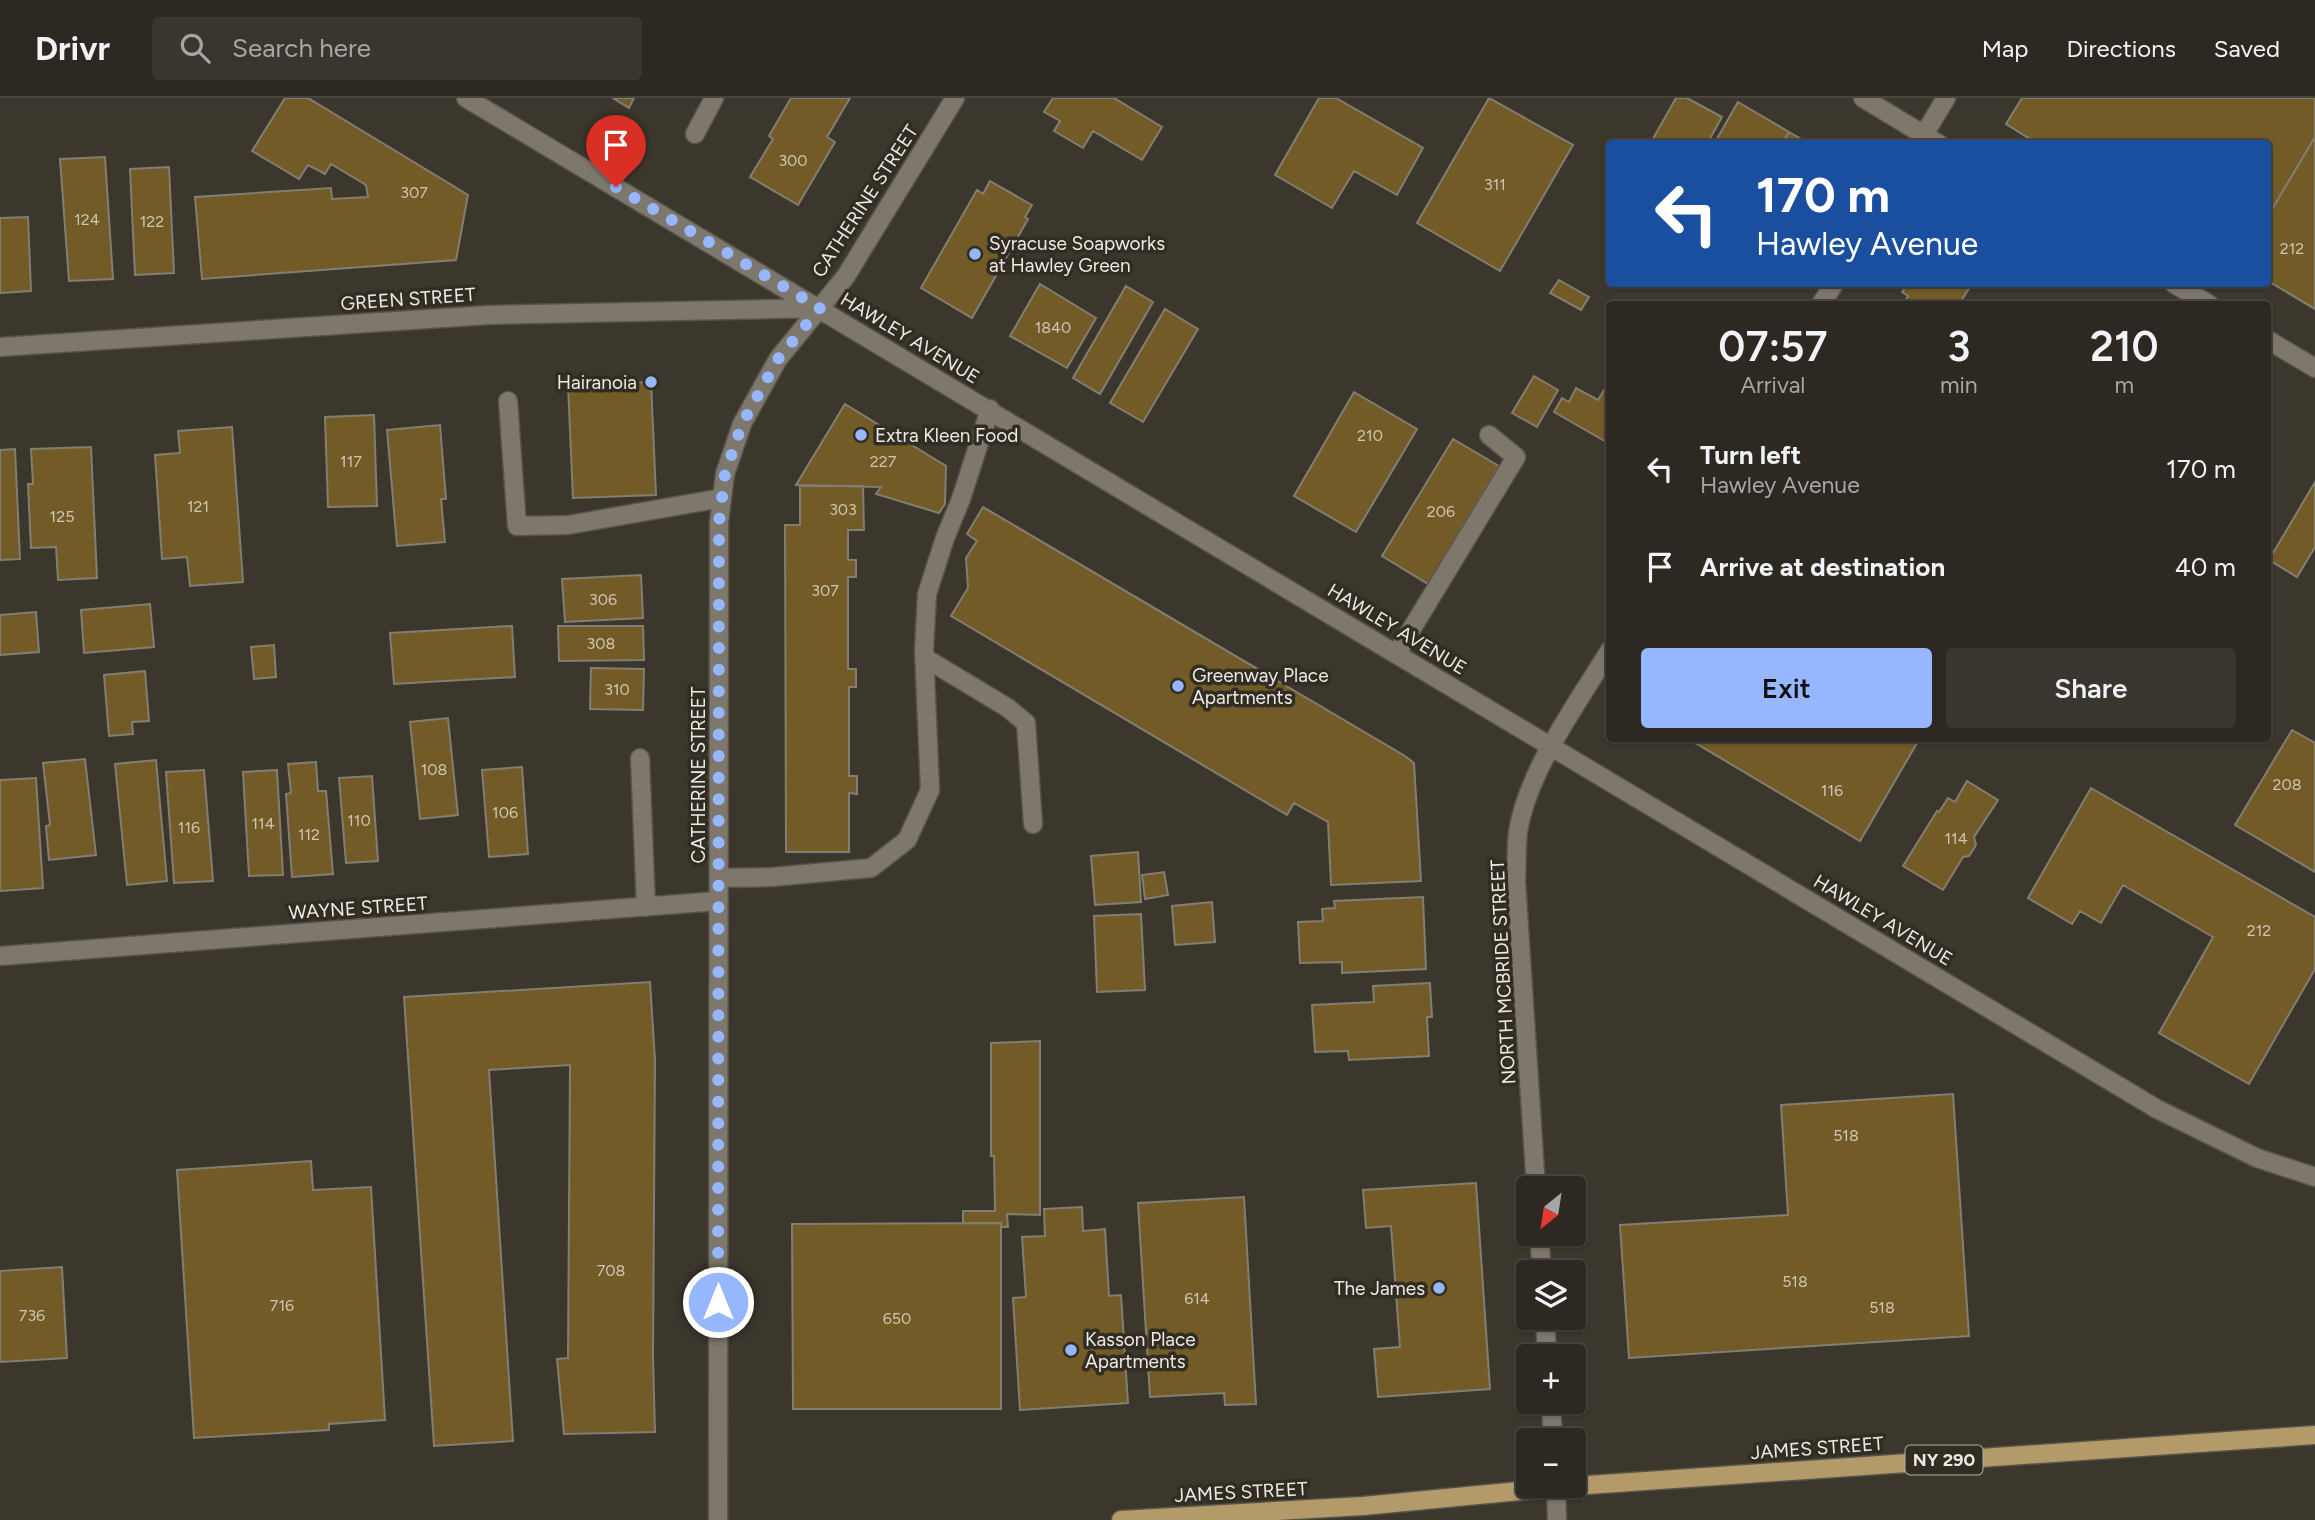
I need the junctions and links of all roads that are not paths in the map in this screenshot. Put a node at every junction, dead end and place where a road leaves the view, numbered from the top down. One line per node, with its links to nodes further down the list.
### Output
1 (466, 98): 11 (street, HAWLEY AVENUE)
2 (713, 98): 6 (street)
3 (955, 98): 11 (street, CATHERINE STREET)
4 (1863, 98): 7 (street)
5 (1947, 98): 8 (street)
6 (695, 134)
7 (1926, 140)
8 (1928, 140)
9 (2179, 287): 10 (street)
10 (2204, 301)
11 (820, 308): 13 (street, GREEN STREET); 16 (street, HAWLEY AVENUE); 18 (street, CATHERINE STREET)
12 (2271, 342): 14 (street)
13 (0, 346)
14 (2315, 368)
15 (508, 401): 18 (street)
16 (990, 410): 19 (street, HAWLEY AVENUE); 21 (street)
17 (1489, 435): 19 (street)
18 (722, 498): 25 (street, CATHERINE STREET)
19 (1397, 653): 22 (street, HAWLEY AVENUE)
20 (1606, 657): 22 (street, NORTH MCBRIDE STREET)
21 (925, 658): 24 (street); 25 (street)
22 (1552, 746): 29 (street, NORTH MCBRIDE STREET); 30 (street, HAWLEY AVENUE)
23 (640, 758): 27 (street)
24 (1033, 824)
25 (719, 878): 26 (street, CATHERINE STREET)
26 (718, 901): 27 (street, WAYNE STREET); 35 (street, CATHERINE STREET)
27 (646, 907): 28 (street, WAYNE STREET)
28 (0, 956)
29 (1535, 1176)
30 (2315, 1177)
31 (2315, 1435): 32 (main road, JAMES STREET / NY 290)
32 (1586, 1485)
33 (1516, 1491): 36 (main road, JAMES STREET / NY 290)
34 (1562, 1498): 37 (street)
35 (718, 1520)
36 (1121, 1520)
37 (1557, 1520)

